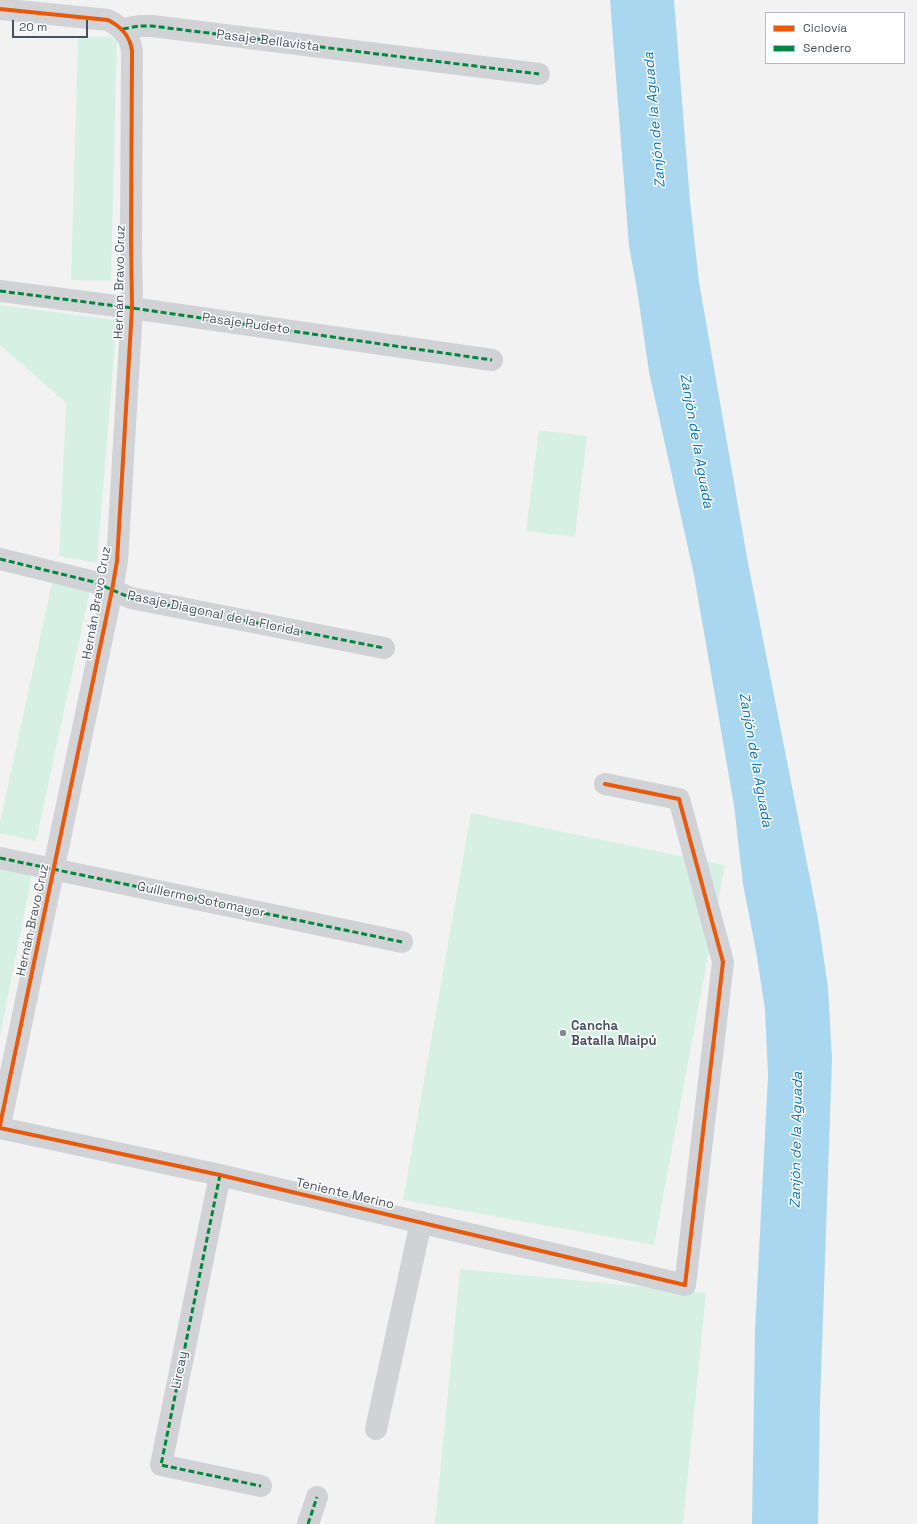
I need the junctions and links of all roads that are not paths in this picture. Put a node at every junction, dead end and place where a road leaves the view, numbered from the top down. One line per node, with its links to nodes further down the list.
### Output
1 (0, 9): 2 (street)
2 (123, 29): 3 (street, Pasaje Bellavista); 5 (street, Hernán Bravo Cruz)
3 (539, 74)
4 (0, 291): 5 (street, Pasaje Pudeto)
5 (132, 308): 6 (street, Pasaje Pudeto); 8 (street, Hernán Bravo Cruz)
6 (492, 360)
7 (0, 559): 8 (street, Pasaje Diagonal de la Florida)
8 (112, 590): 9 (street, Pasaje Diagonal de la Florida); 12 (street, Hernán Bravo Cruz)
9 (384, 648)
10 (605, 784): 17 (street, Teniente Merino)
11 (0, 858): 12 (street, Guillermo Sotomayor)
12 (54, 869): 13 (street, Guillermo Sotomayor); 14 (street, Hernán Bravo Cruz)
13 (402, 942)
14 (0, 1125)
15 (0, 1128): 16 (street, Teniente Merino)
16 (220, 1175): 17 (street, Teniente Merino); 19 (street, Lircay)
17 (422, 1222): 18 (street)
18 (376, 1430)
19 (261, 1486)
20 (317, 1496): 21 (street)
21 (308, 1524)

